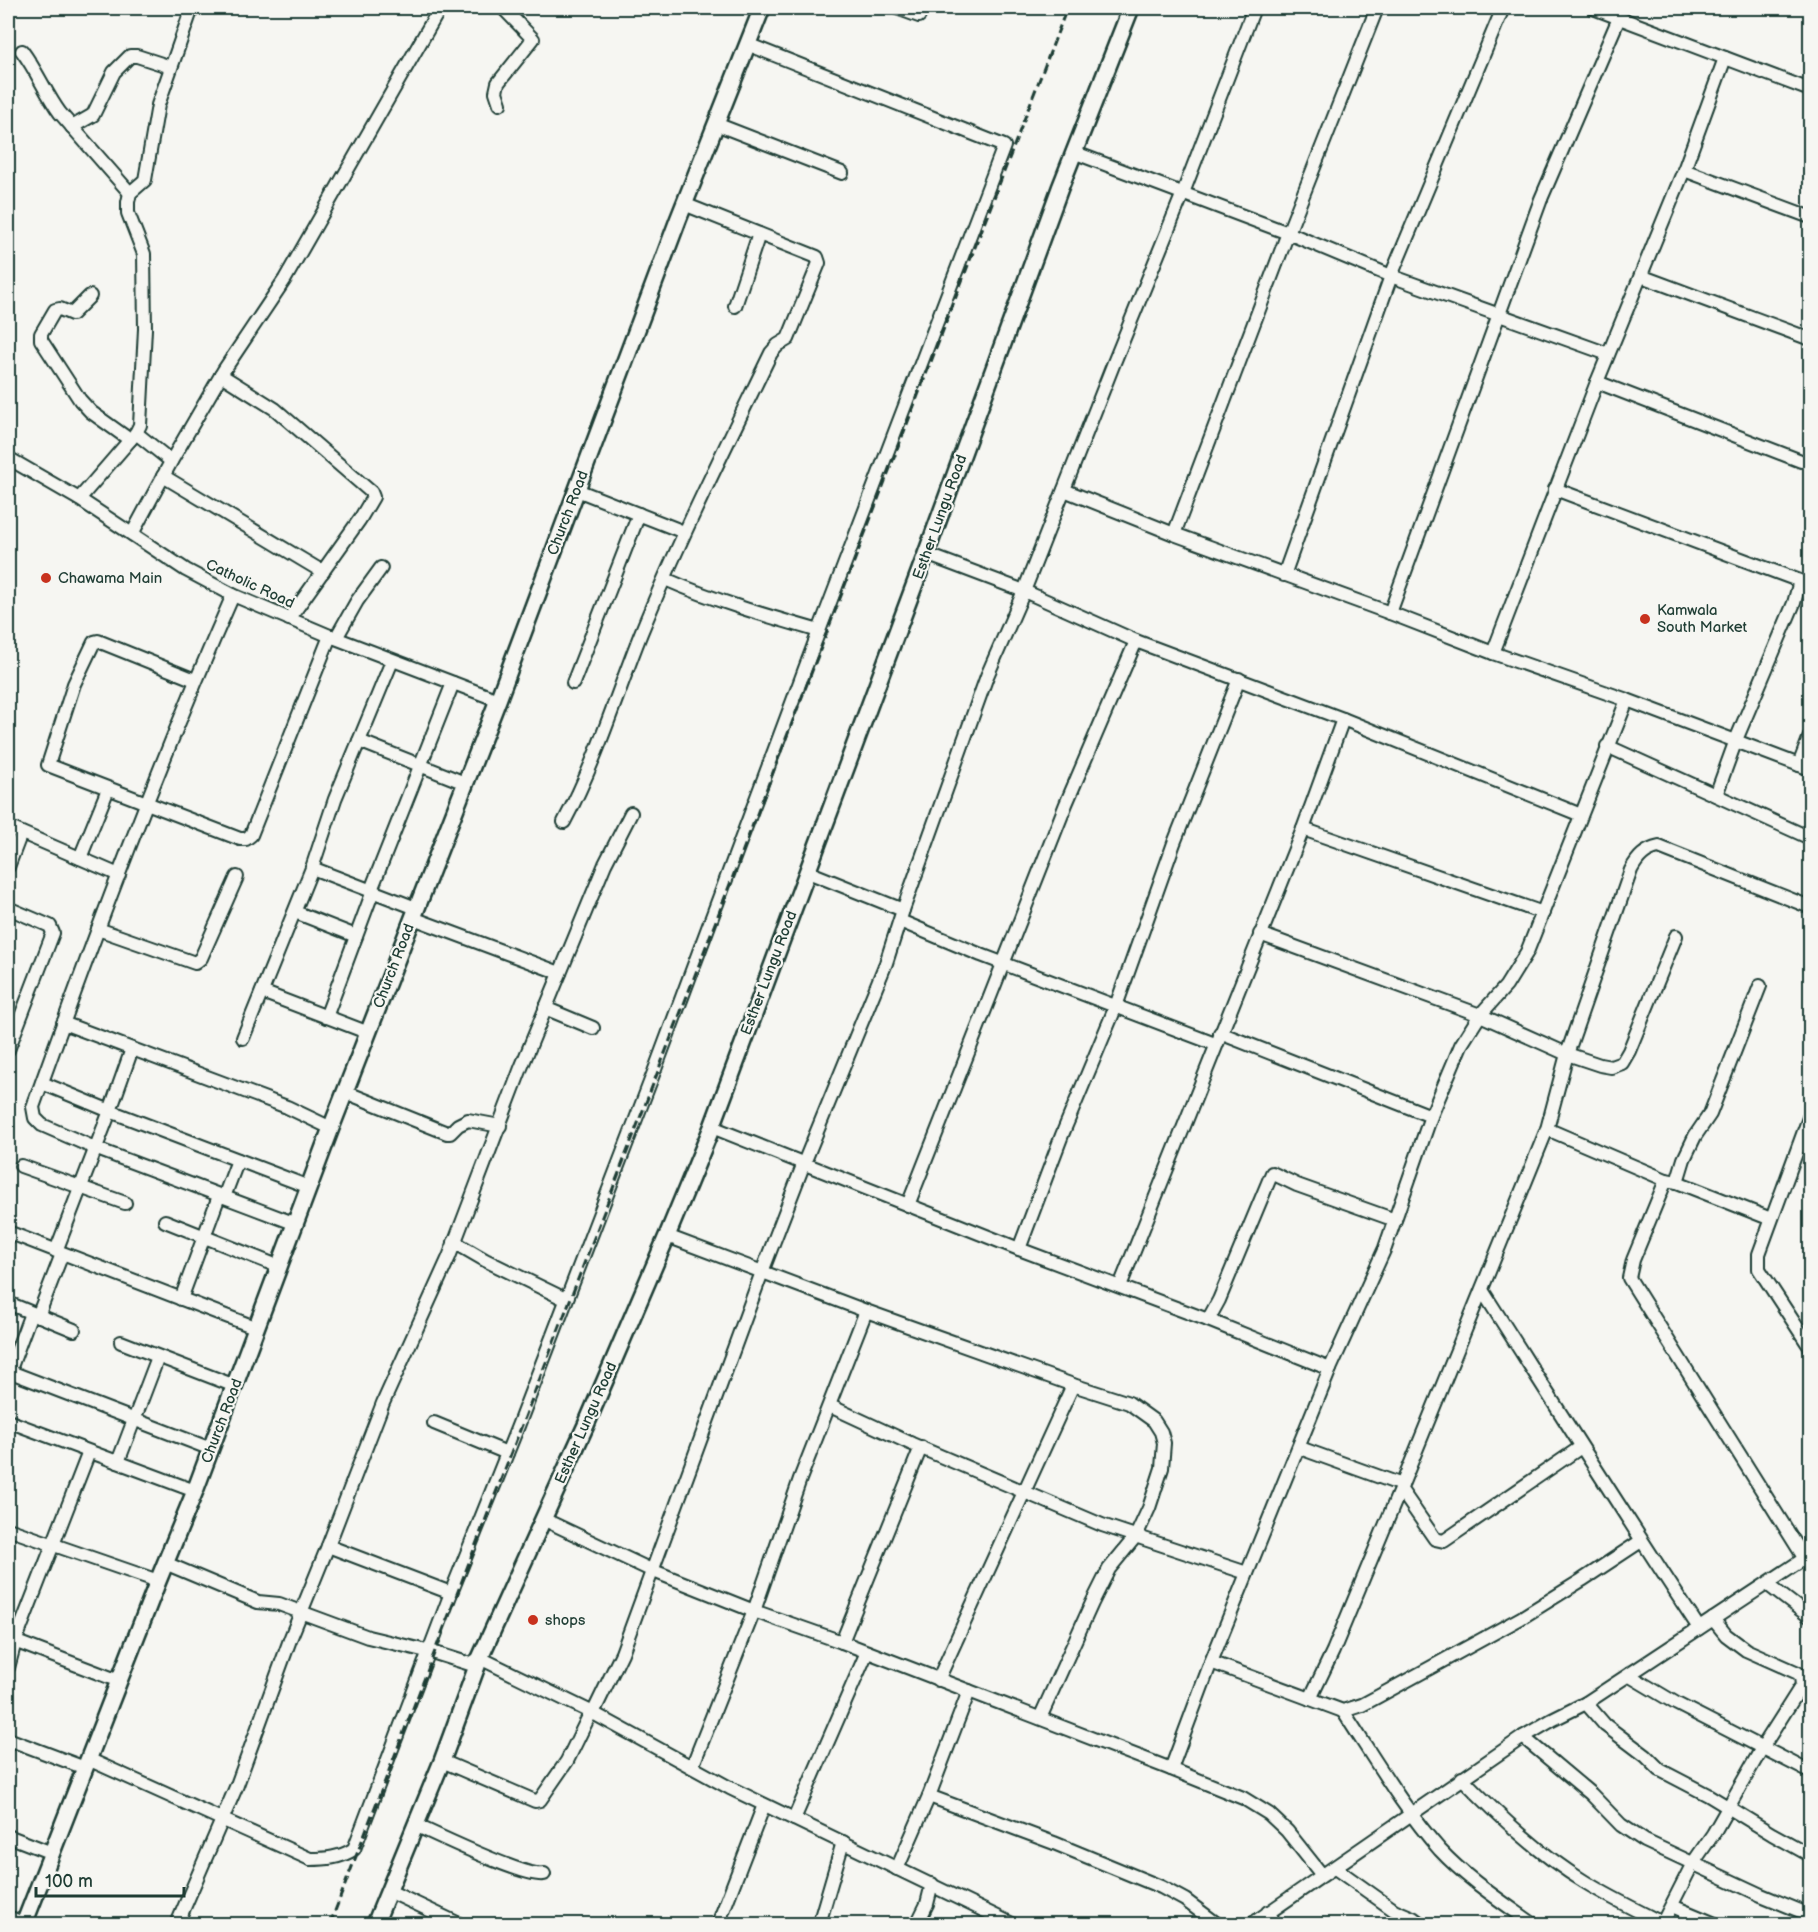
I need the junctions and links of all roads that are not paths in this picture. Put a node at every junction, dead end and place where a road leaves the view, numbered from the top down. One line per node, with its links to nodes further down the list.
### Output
1 (192, 8): 16 (street)
2 (440, 8): 37 (street)
3 (503, 8): 18 (street)
4 (762, 8): 13 (street, Church Road)
5 (897, 8): 11 (street)
6 (1131, 8): 21 (street, Esther Lungu Road)
7 (1254, 8): 25 (street)
8 (1377, 8): 28 (street)
9 (1503, 8): 30 (street)
10 (1593, 8): 12 (street)
11 (919, 16)
12 (1619, 18): 15 (street); 34 (street)
13 (747, 44): 19 (street, Church Road); 62 (street)
14 (22, 51): 20 (street)
15 (1725, 58): 17 (street); 22 (street)
16 (171, 67): 20 (street); 24 (street)
17 (1810, 90)
18 (500, 104)
19 (716, 124): 23 (street); 26 (street, Church Road)
20 (72, 127): 24 (street)
21 (1073, 152): 25 (street); 52 (street, Esther Lungu Road)
22 (1684, 170): 27 (street); 31 (street)
23 (842, 173)
24 (130, 193): 39 (street)
25 (1183, 193): 28 (street); 46 (street)
26 (684, 204): 29 (street); 45 (street, Church Road)
27 (1810, 217)
28 (1288, 233): 30 (street); 51 (street)
29 (759, 234): 33 (street); 49 (street)
30 (1391, 276): 34 (street); 55 (street)
31 (1641, 276): 35 (street); 36 (street)
32 (90, 296): 39 (street)
33 (735, 306)
34 (1499, 316): 36 (street); 60 (street)
35 (1810, 339)
36 (1608, 354): 38 (street)
37 (221, 375): 41 (street); 54 (street)
38 (1597, 382): 42 (street); 44 (street)
39 (133, 437): 41 (street); 47 (street)
40 (8, 458): 47 (street, Catholic Road)
41 (171, 461): 43 (street)
42 (1801, 461)
43 (163, 476): 50 (street); 54 (street)
44 (1555, 489): 57 (street); 65 (street)
45 (577, 490): 48 (street); 71 (street, Church Road)
46 (1064, 490): 51 (street); 58 (street)
47 (79, 499): 50 (street, Catholic Road)
48 (639, 514): 49 (street); 70 (street)
49 (684, 532): 56 (street)
50 (132, 534): 59 (street, Catholic Road)
51 (1174, 534): 55 (street)
52 (926, 554): 58 (street); 94 (street, Esther Lungu Road)
53 (381, 568): 63 (street)
54 (323, 572): 61 (street)
55 (1284, 575): 60 (street)
56 (665, 579): 62 (street); 86 (street)
57 (1805, 583): 75 (street)
58 (1024, 591): 64 (street); 103 (street)
59 (233, 595): 61 (street, Catholic Road); 68 (street)
60 (1390, 613): 65 (street)
61 (289, 619): 63 (street, Catholic Road)
62 (819, 631): 158 (street)
63 (333, 637): 66 (street, Catholic Road); 83 (street)
64 (1136, 641): 67 (street); 108 (street)
65 (1493, 653): 72 (street)
66 (392, 661): 69 (street, Catholic Road); 76 (street)
67 (1239, 679): 73 (street); 112 (street)
68 (195, 680): 81 (street); 83 (street)
69 (453, 683): 71 (street, Catholic Road); 78 (street)
70 (573, 683)
71 (498, 700): 80 (street, Church Road)
72 (1627, 700): 75 (street); 77 (street)
73 (1343, 719): 85 (street); 88 (street)
74 (1810, 736): 79 (street)
75 (1736, 740): 79 (street); 82 (street)
76 (359, 741): 78 (street); 93 (street)
77 (1607, 746): 82 (street); 85 (street)
78 (421, 764): 80 (street); 97 (street)
79 (1805, 767)
80 (465, 783): 101 (street, Church Road)
81 (108, 789): 83 (street); 91 (street)
82 (1716, 795): 90 (street)
83 (147, 803): 95 (street)
84 (631, 813): 109 (street)
85 (1581, 815): 102 (street)
86 (564, 822)
87 (8, 828): 89 (street)
88 (1303, 829): 102 (street); 105 (street)
89 (21, 833): 91 (street); 92 (street)
90 (1810, 838)
91 (80, 858): 95 (street)
92 (8, 867)
93 (312, 868): 97 (street); 100 (street)
94 (808, 872): 103 (street); 130 (street, Esther Lungu Road)
95 (119, 875): 104 (street)
96 (237, 877): 104 (street)
97 (372, 891): 101 (street); 106 (street)
98 (1810, 907): 123 (street)
99 (8, 908): 122 (street)
100 (295, 912): 106 (street); 111 (street)
101 (414, 913): 109 (street); 118 (street, Church Road)
102 (1543, 913): 114 (street)
103 (901, 916): 108 (street); 135 (street)
104 (98, 929): 116 (street)
105 (1260, 934): 114 (street); 120 (street)
106 (356, 936): 115 (street)
107 (1676, 936): 123 (street)
108 (1005, 963): 112 (street); 142 (street)
109 (560, 973): 113 (street)
110 (1760, 986): 137 (street)
111 (262, 992): 115 (street); 119 (street)
112 (1116, 1006): 120 (street); 151 (street)
113 (545, 1008): 117 (street); 129 (street)
114 (1480, 1015): 123 (street); 128 (street)
115 (326, 1017): 118 (street)
116 (63, 1023): 121 (street); 124 (street)
117 (593, 1028)
118 (369, 1033): 125 (street, Church Road)
119 (243, 1038)
120 (1218, 1038): 128 (street); 155 (street)
121 (132, 1049): 126 (street); 131 (street)
122 (8, 1050)
123 (1567, 1054): 132 (street)
124 (42, 1083): 126 (street); 133 (street)
125 (345, 1092): 129 (street); 131 (street, Church Road)
126 (110, 1111): 133 (street); 134 (street)
127 (1810, 1114): 144 (street)
128 (1431, 1116): 143 (street)
129 (500, 1126): 150 (street)
130 (712, 1127): 135 (street); 148 (street, Esther Lungu Road)
131 (331, 1128): 138 (street, Church Road)
132 (1547, 1129): 137 (street); 156 (street)
133 (96, 1149): 139 (street); 140 (street)
134 (238, 1160): 138 (street); 140 (street)
135 (804, 1163): 142 (street); 154 (street)
136 (21, 1166): 139 (street)
137 (1671, 1181): 144 (street); 192 (street)
138 (309, 1187): 146 (street, Church Road)
139 (81, 1188): 141 (street); 152 (street)
140 (222, 1196): 146 (street); 149 (street)
141 (125, 1203)
142 (908, 1205): 151 (street)
143 (1395, 1220): 162 (street); 168 (street)
144 (1771, 1220): 166 (street)
145 (165, 1221): 149 (street)
146 (296, 1224): 153 (street, Church Road)
147 (8, 1232): 152 (street)
148 (667, 1236): 154 (street); 186 (street, Esther Lungu Road)
149 (204, 1237): 153 (street); 157 (street)
150 (454, 1242): 158 (street); 191 (street)
151 (1019, 1249): 155 (street)
152 (59, 1252): 157 (street); 161 (street)
153 (280, 1267): 163 (street, Church Road)
154 (762, 1272): 160 (street); 194 (street)
155 (1120, 1286): 162 (street)
156 (1482, 1290): 176 (street); 183 (street)
157 (181, 1299): 163 (street)
158 (566, 1299): 181 (street)
159 (8, 1302): 161 (street)
160 (866, 1311): 170 (street); 172 (street)
161 (35, 1314): 164 (street); 169 (street)
162 (1208, 1320): 168 (street)
163 (257, 1328): 171 (street, Church Road)
164 (74, 1330)
165 (121, 1342): 167 (street)
166 (1810, 1347)
167 (158, 1357): 171 (street); 173 (street)
168 (1330, 1369): 178 (street)
169 (8, 1372): 173 (street)
170 (1073, 1385): 185 (street); 188 (street)
171 (234, 1386): 179 (street, Church Road)
172 (830, 1406): 177 (street); 199 (street)
173 (134, 1419): 179 (street); 182 (street)
174 (8, 1421): 180 (street)
175 (434, 1423): 181 (street)
176 (1581, 1447): 183 (street); 189 (street)
177 (921, 1448): 185 (street); 205 (street)
178 (1300, 1448): 183 (street); 195 (street)
179 (211, 1449): 184 (street, Church Road)
180 (89, 1452): 182 (street); 190 (street)
181 (507, 1452): 198 (street)
182 (118, 1462): 184 (street)
183 (1401, 1488): 216 (street)
184 (195, 1491): 193 (street, Church Road)
185 (1024, 1492): 188 (street); 212 (street)
186 (543, 1519): 194 (street); 208 (street, Esther Lungu Road)
187 (8, 1529): 190 (street)
188 (1136, 1536): 195 (street); 220 (street)
189 (1641, 1541): 203 (street); 218 (street)
190 (52, 1546): 196 (street); 204 (street)
191 (328, 1546): 198 (street); 200 (street)
192 (1808, 1557): 197 (street)
193 (165, 1563): 196 (street, Church Road); 200 (street)
194 (651, 1570): 199 (street); 219 (street)
195 (1247, 1573): 209 (street)
196 (158, 1581): 213 (street, Church Road)
197 (1767, 1584): 201 (street); 202 (street)
198 (451, 1593): 206 (street)
199 (754, 1611): 205 (street); 226 (street)
200 (300, 1613): 206 (street); 235 (street)
201 (1810, 1617)
202 (1713, 1619): 203 (street); 214 (street)
203 (1699, 1628): 211 (street)
204 (11, 1640): 210 (street); 213 (street)
205 (842, 1642): 207 (street)
206 (429, 1651): 208 (street); 235 (street)
207 (867, 1652): 212 (street); 234 (street)
208 (480, 1658): 219 (street); 224 (street, Esther Lungu Road)
209 (1211, 1662): 216 (street); 227 (street)
210 (8, 1668)
211 (1630, 1676): 217 (street); 223 (street)
212 (938, 1680): 215 (street)
213 (119, 1681): 225 (street, Church Road)
214 (1806, 1688): 223 (street)
215 (969, 1691): 220 (street); 230 (street)
216 (1310, 1699): 218 (street)
217 (1586, 1703): 221 (street); 232 (street)
218 (1343, 1711): 233 (street)
219 (592, 1712): 224 (street); 226 (street)
220 (1040, 1718): 227 (street)
221 (1523, 1737): 229 (street); 241 (street)
222 (8, 1738): 225 (street)
223 (1762, 1748): 228 (street); 232 (street)
224 (442, 1761): 236 (street, Esther Lungu Road)
225 (87, 1764): 235 (street); 239 (street, Church Road)
226 (692, 1767): 231 (street)
227 (1171, 1768): 245 (street)
228 (1810, 1772)
229 (1462, 1778): 233 (street); 265 (street)
230 (929, 1796): 243 (street); 260 (street)
231 (764, 1804): 234 (street); 256 (street)
232 (1728, 1806): 240 (street); 241 (street)
233 (1412, 1815): 242 (street); 264 (street)
234 (794, 1819): 238 (street)
235 (222, 1820): 253 (street)
236 (415, 1825): 244 (street); 247 (street, Esther Lungu Road)
237 (8, 1836): 239 (street)
238 (843, 1842): 243 (street); 257 (street)
239 (52, 1853): 252 (street, Church Road)
240 (1810, 1855)
241 (1693, 1863): 248 (street); 250 (street)
242 (1335, 1868): 245 (street); 263 (street)
243 (897, 1869): 246 (street)
244 (544, 1874)
245 (1322, 1875): 249 (street)
246 (932, 1884): 258 (street); 259 (street)
247 (389, 1891): 254 (street, Esther Lungu Road); 255 (street)
248 (1672, 1906): 265 (street); 266 (street)
249 (1268, 1912): 261 (street); 262 (street)
250 (1810, 1915)
251 (8, 1917): 252 (street)
252 (25, 1924)
253 (177, 1924)
254 (375, 1924)
255 (459, 1924)
256 (718, 1924)
257 (819, 1924)
258 (917, 1924)
259 (1012, 1924)
260 (1217, 1924)
261 (1252, 1924)
262 (1275, 1924)
263 (1421, 1924)
264 (1533, 1924)
265 (1662, 1924)
266 (1715, 1924)

